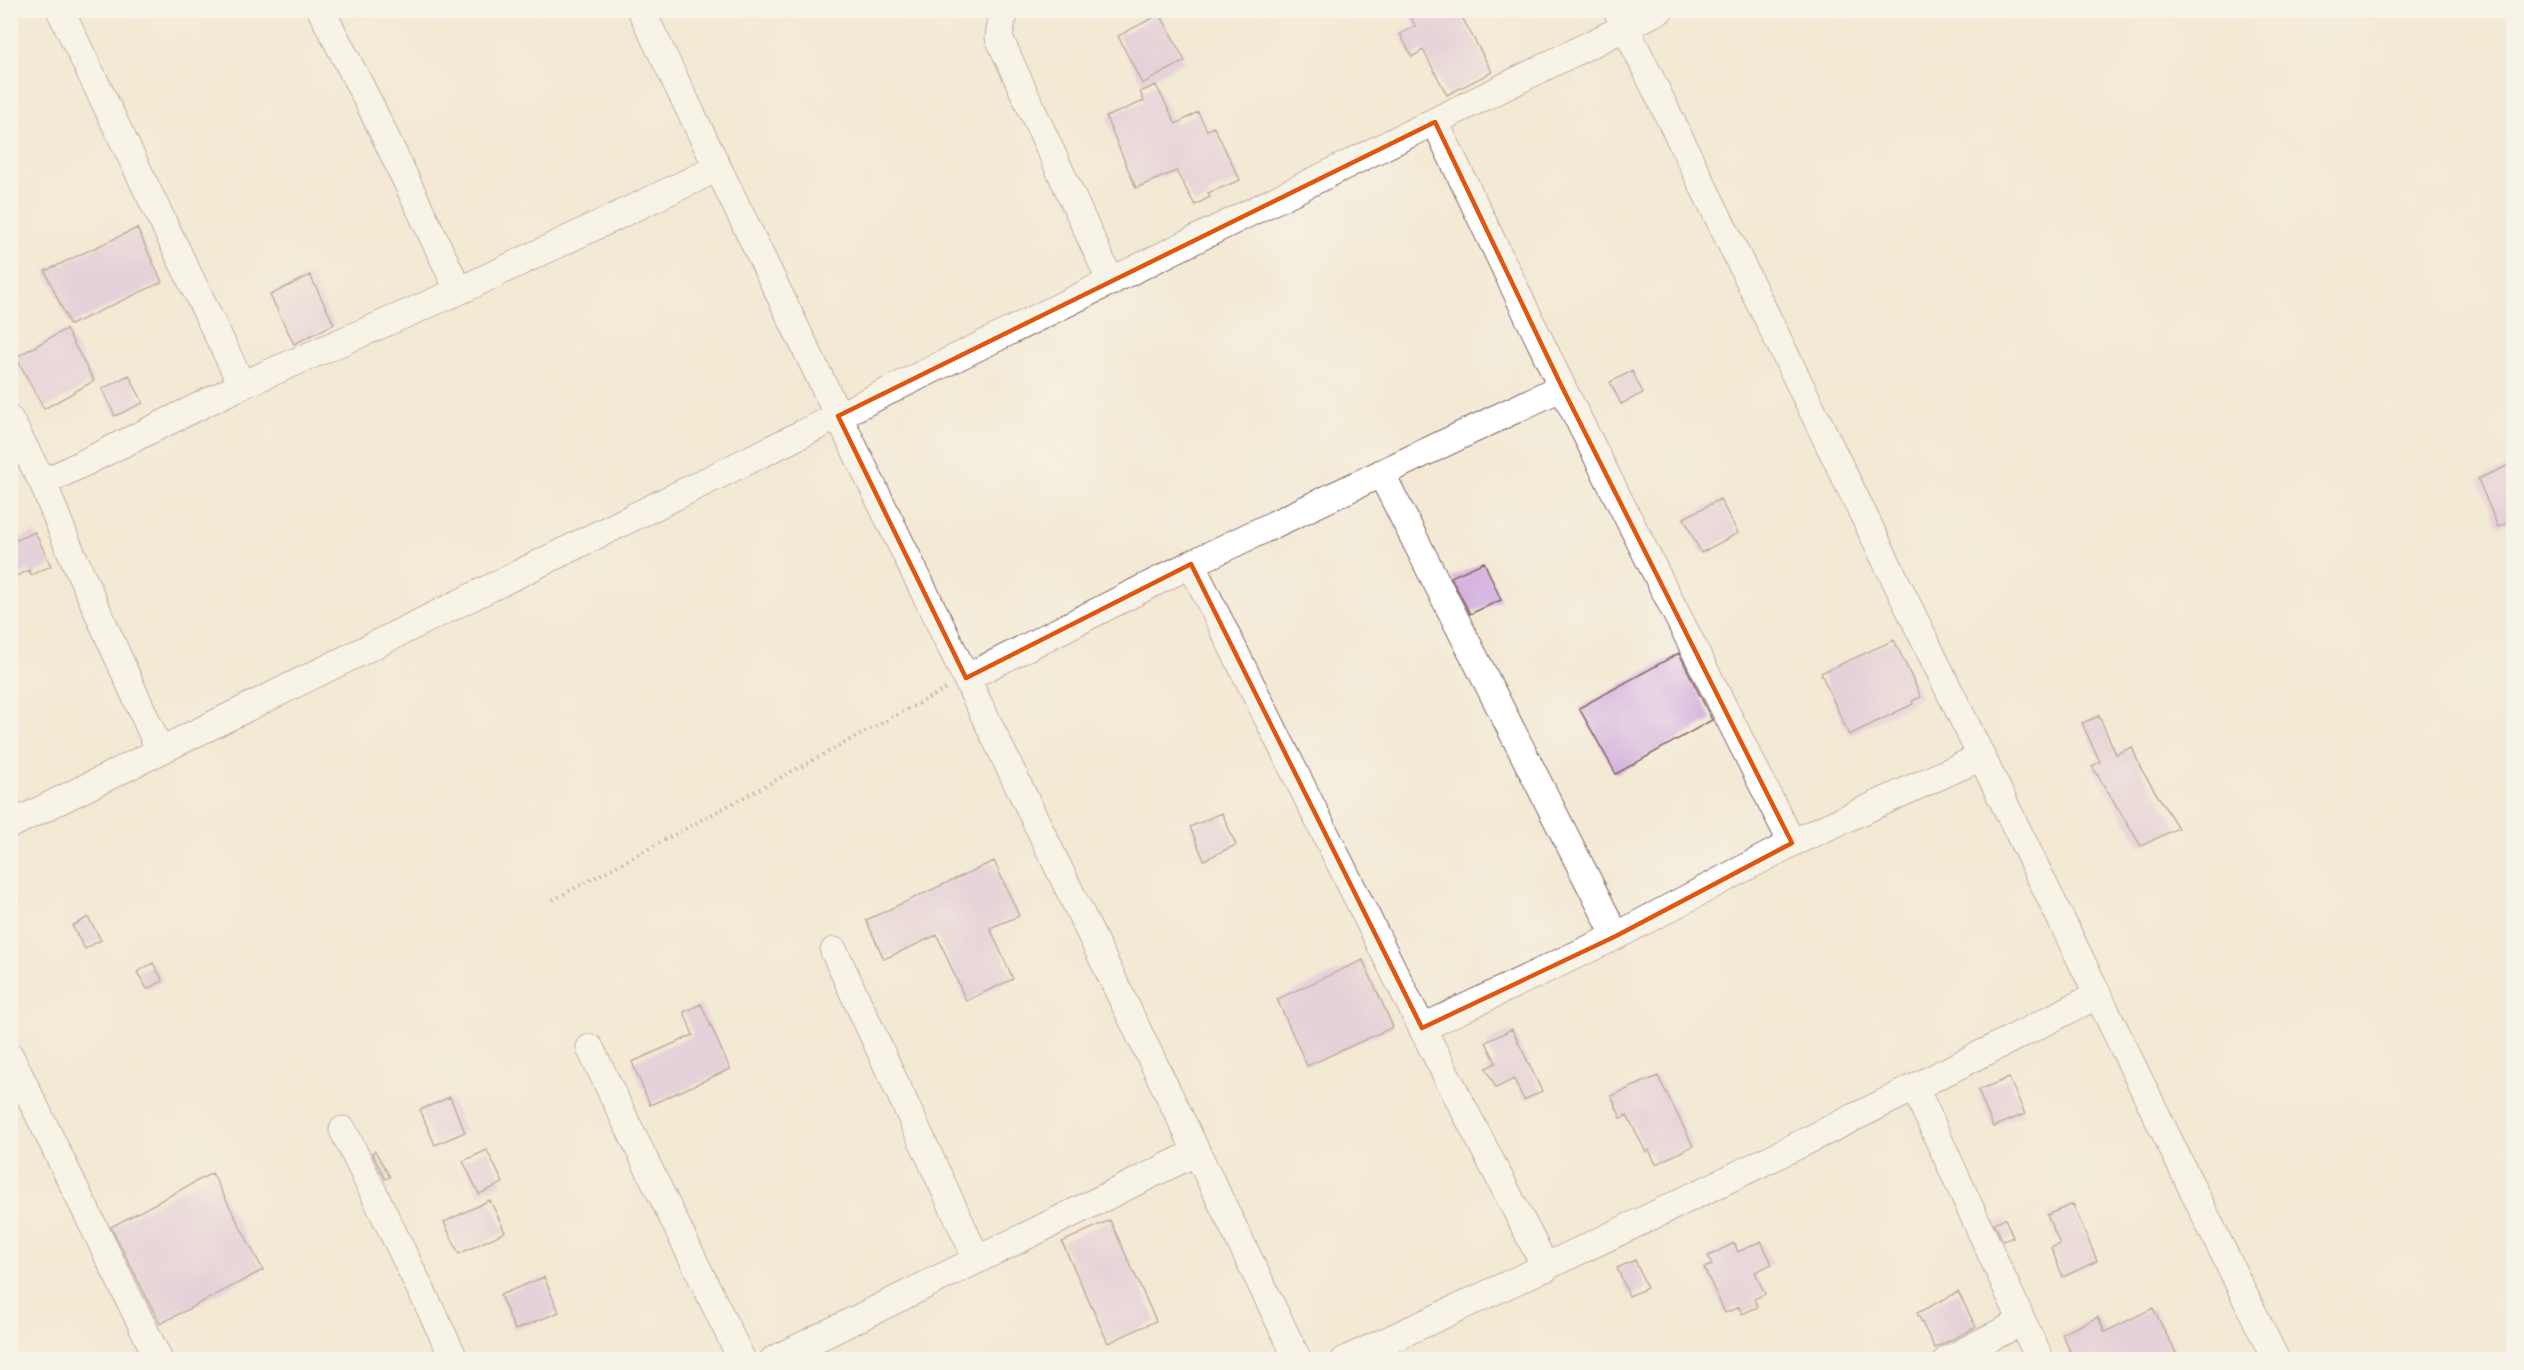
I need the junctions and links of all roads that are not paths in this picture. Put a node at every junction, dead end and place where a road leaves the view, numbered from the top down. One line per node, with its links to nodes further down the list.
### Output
1 (60, 10): 11 (street)
2 (321, 10): 10 (street)
3 (641, 10): 8 (street)
4 (1008, 10): 9 (street)
5 (1660, 10): 6 (street)
6 (1621, 19): 7 (street); 20 (street)
7 (1435, 122): 9 (street); 12 (street)
8 (718, 168): 10 (street); 13 (street)
9 (1111, 282): 13 (street)
10 (459, 291): 11 (street)
11 (242, 385): 16 (street)
12 (1562, 387): 15 (street); 22 (street)
13 (838, 416): 18 (street); 19 (street)
14 (10, 420): 16 (street)
15 (1381, 473): 17 (street); 23 (street)
16 (43, 483): 19 (street)
17 (1191, 564): 18 (street); 26 (street)
18 (966, 678): 31 (street)
19 (160, 751): 21 (street)
20 (1981, 757): 22 (street); 25 (street)
21 (10, 825)
22 (1792, 843): 23 (street)
23 (1616, 936): 26 (street)
24 (834, 951): 32 (street)
25 (2098, 995): 29 (street); 43 (street)
26 (1422, 1028): 33 (street)
27 (591, 1048): 37 (street)
28 (10, 1056): 35 (street)
29 (1915, 1088): 33 (street); 34 (street)
30 (344, 1130): 36 (street)
31 (1197, 1152): 32 (street); 39 (street)
32 (977, 1259): 38 (street)
33 (1546, 1268): 40 (street)
34 (2021, 1322): 41 (street); 42 (street)
35 (159, 1359)
36 (455, 1359)
37 (742, 1359)
38 (773, 1359)
39 (1298, 1359)
40 (1345, 1359)
41 (1947, 1359)
42 (2040, 1359)
43 (2276, 1359)

